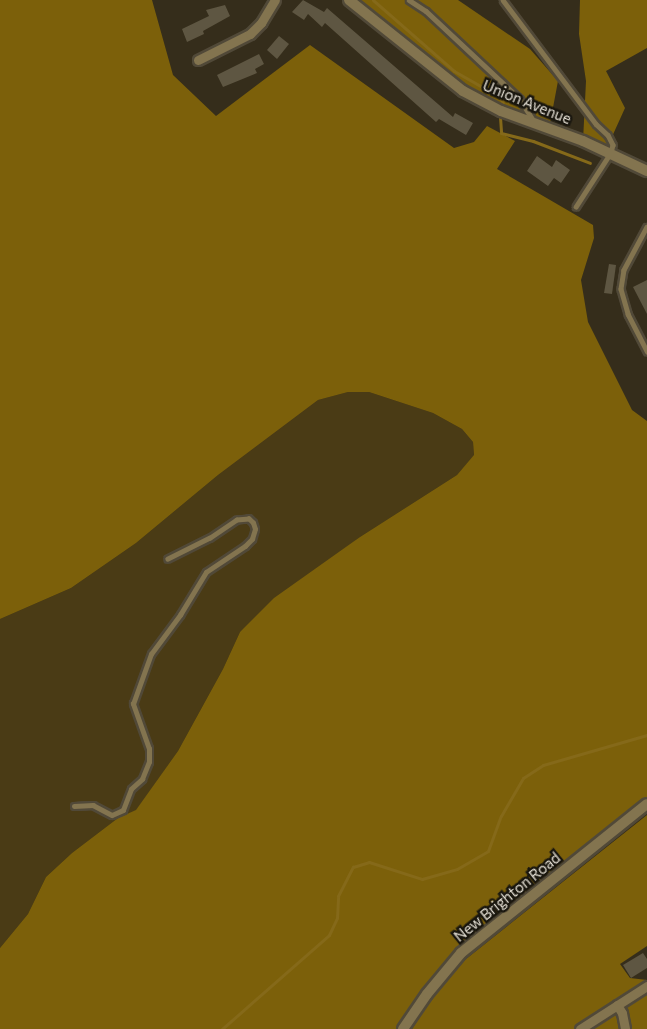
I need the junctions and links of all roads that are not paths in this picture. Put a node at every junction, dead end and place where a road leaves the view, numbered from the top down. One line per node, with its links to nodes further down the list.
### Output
1 (275, 0): 5 (street)
2 (349, 0): 6 (street, Union Avenue)
3 (409, 0): 6 (lane)
4 (503, 0): 7 (lane)
5 (198, 60)
6 (536, 124): 7 (street, Union Avenue)
7 (611, 153): 8 (street, Union Avenue); 9 (lane)
8 (647, 171)
9 (576, 207)
10 (647, 227): 11 (lane)
11 (647, 351)
12 (168, 559): 14 (lane)
13 (647, 804): 15 (street, New Brighton Road)
14 (74, 806)
15 (634, 815): 16 (street); 19 (street, New Brighton Road)
16 (647, 816)
17 (647, 986): 18 (street)
18 (617, 1005): 20 (street); 21 (street)
19 (403, 1029)
20 (580, 1029)
21 (625, 1029)

